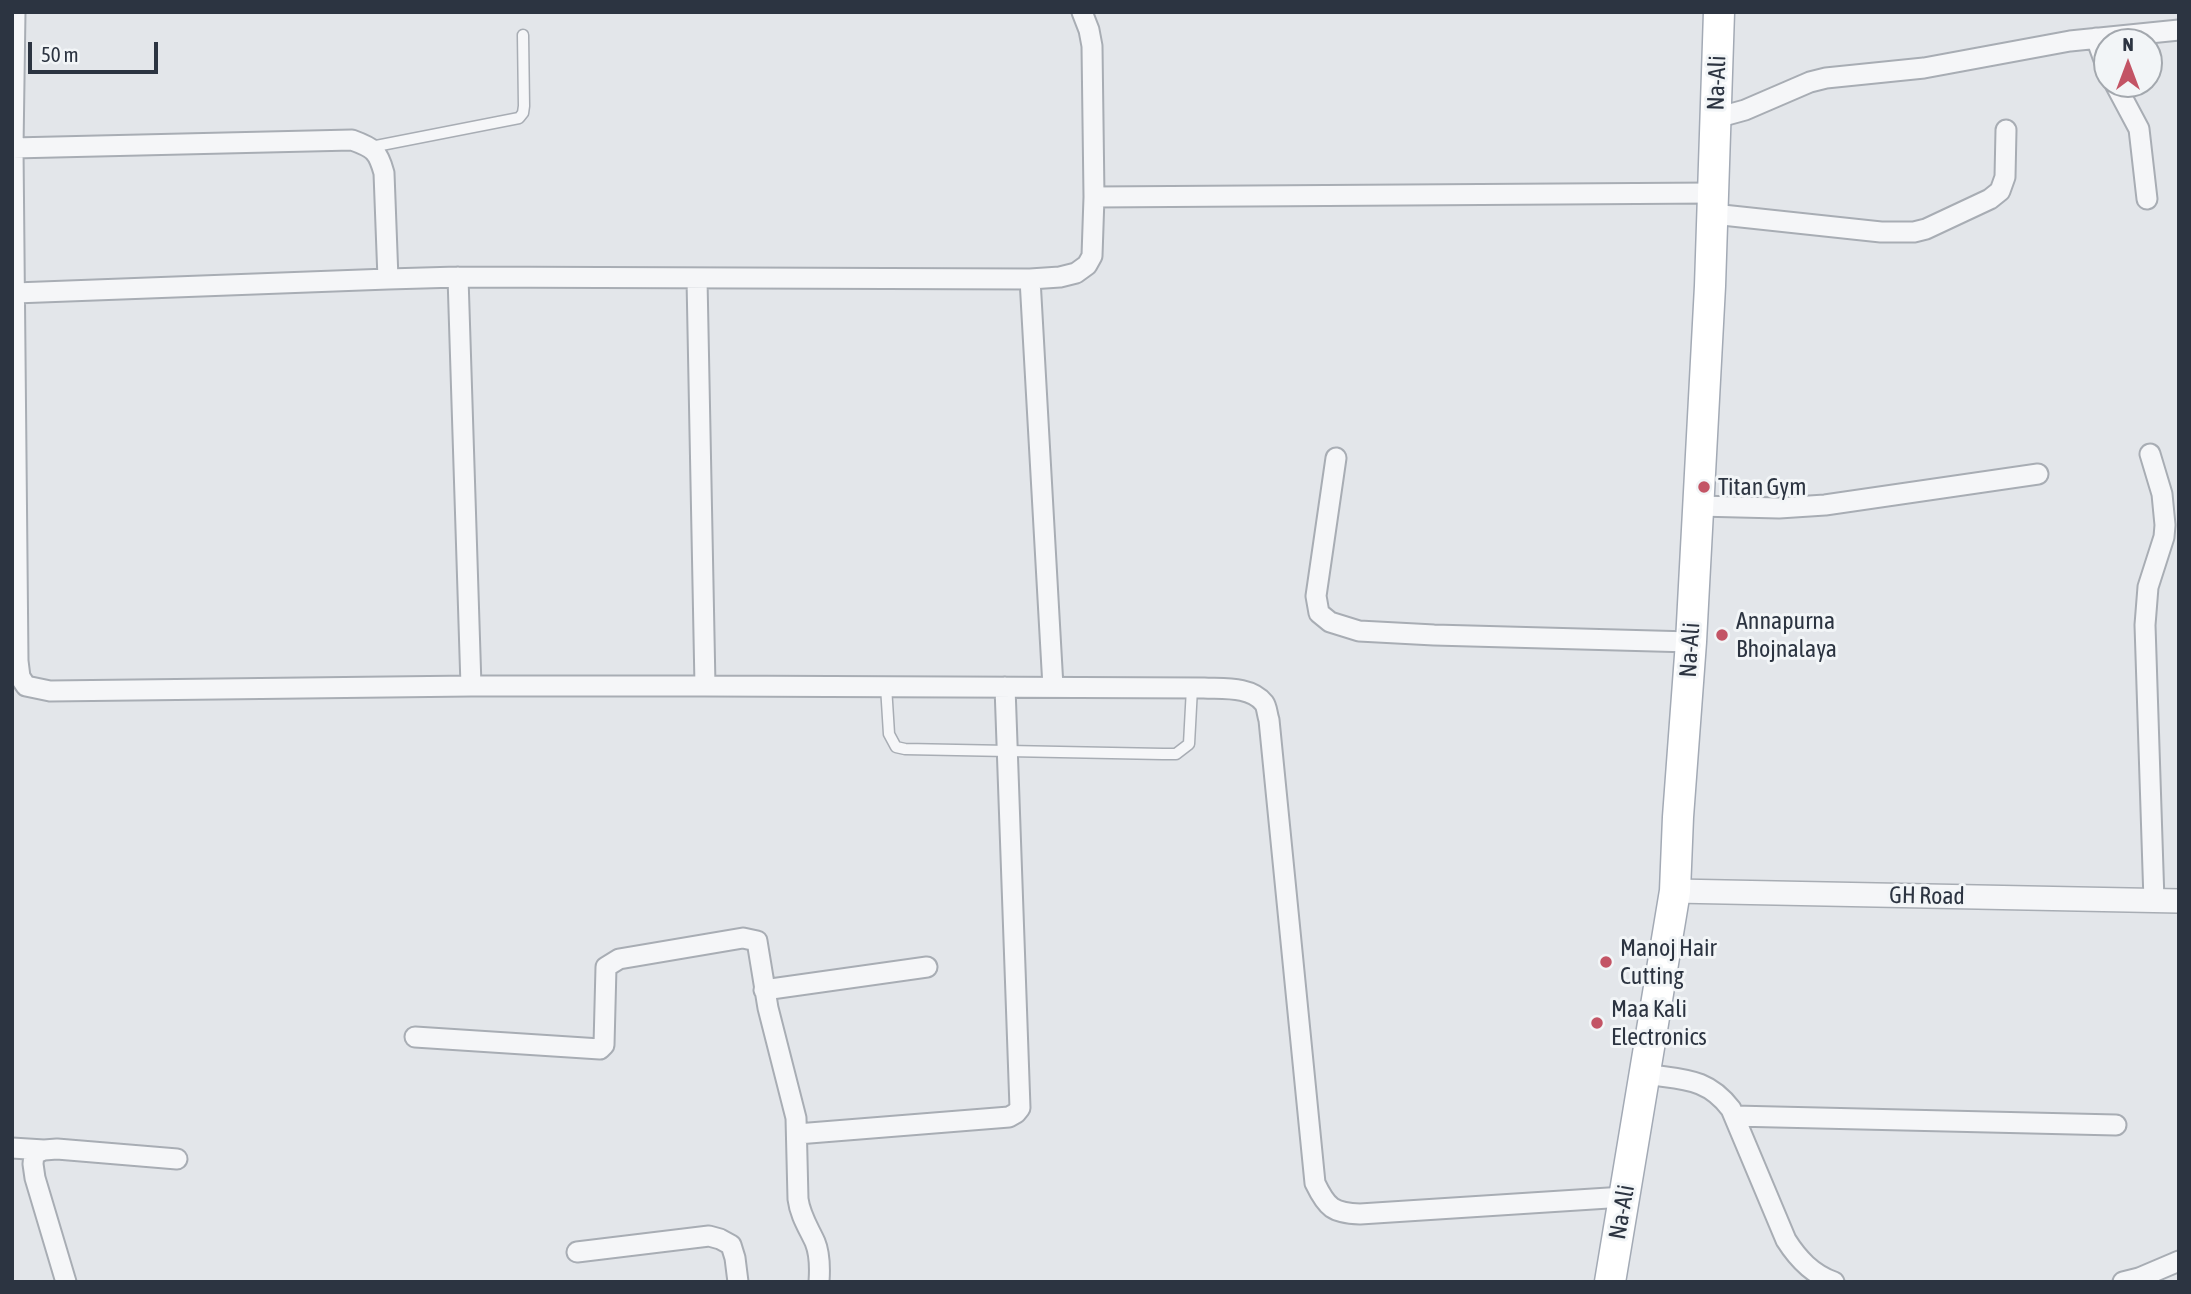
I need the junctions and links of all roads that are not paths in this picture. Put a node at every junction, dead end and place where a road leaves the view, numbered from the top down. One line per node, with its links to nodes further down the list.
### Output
1 (15, 12): 10 (street)
2 (1082, 12): 11 (street)
3 (1719, 12): 7 (main road, Na-Ali)
4 (523, 35): 9 (lane)
5 (2093, 38): 7 (street)
6 (2122, 98): 12 (street)
7 (1716, 118): 13 (main road, Na-Ali)
8 (2006, 130): 13 (street)
9 (370, 147): 10 (street); 15 (street)
10 (13, 148): 18 (street)
11 (1094, 197): 13 (street); 17 (street)
12 (2147, 199)
13 (1713, 203): 23 (main road, Na-Ali)
14 (458, 277): 15 (street); 16 (street); 25 (street)
15 (388, 279): 18 (street)
16 (696, 279): 17 (street); 26 (street)
17 (1030, 279): 29 (street)
18 (15, 293): 19 (street)
19 (14, 314): 25 (street)
20 (2150, 454): 33 (street)
21 (1336, 458): 24 (street)
22 (2038, 474): 23 (street)
23 (1698, 506): 24 (main road, Na-Ali)
24 (1691, 642): 32 (main road, Na-Ali)
25 (471, 686): 26 (street)
26 (705, 686): 27 (street)
27 (886, 686): 28 (street); 31 (lane)
28 (1005, 687): 29 (street); 31 (street)
29 (1053, 687): 30 (street)
30 (1192, 688): 31 (lane); 45 (street)
31 (1008, 751): 41 (street)
32 (1675, 891): 33 (street, GH Road); 38 (main road, Na-Ali)
33 (2154, 901): 34 (street, GH Road)
34 (2179, 901)
35 (927, 968): 36 (street)
36 (764, 990): 37 (street); 41 (street)
37 (415, 1037)
38 (1646, 1074): 39 (street); 45 (main road, Na-Ali)
39 (1734, 1116): 40 (street); 52 (street)
40 (2116, 1125)
41 (797, 1134): 50 (street)
42 (12, 1148): 43 (street)
43 (44, 1150): 44 (street); 48 (street)
44 (177, 1159)
45 (1625, 1197): 51 (main road, Na-Ali)
46 (578, 1252): 49 (street)
47 (2179, 1261): 53 (street)
48 (66, 1282)
49 (738, 1282)
50 (819, 1282)
51 (1610, 1282)
52 (1835, 1282)
53 (2123, 1282)

